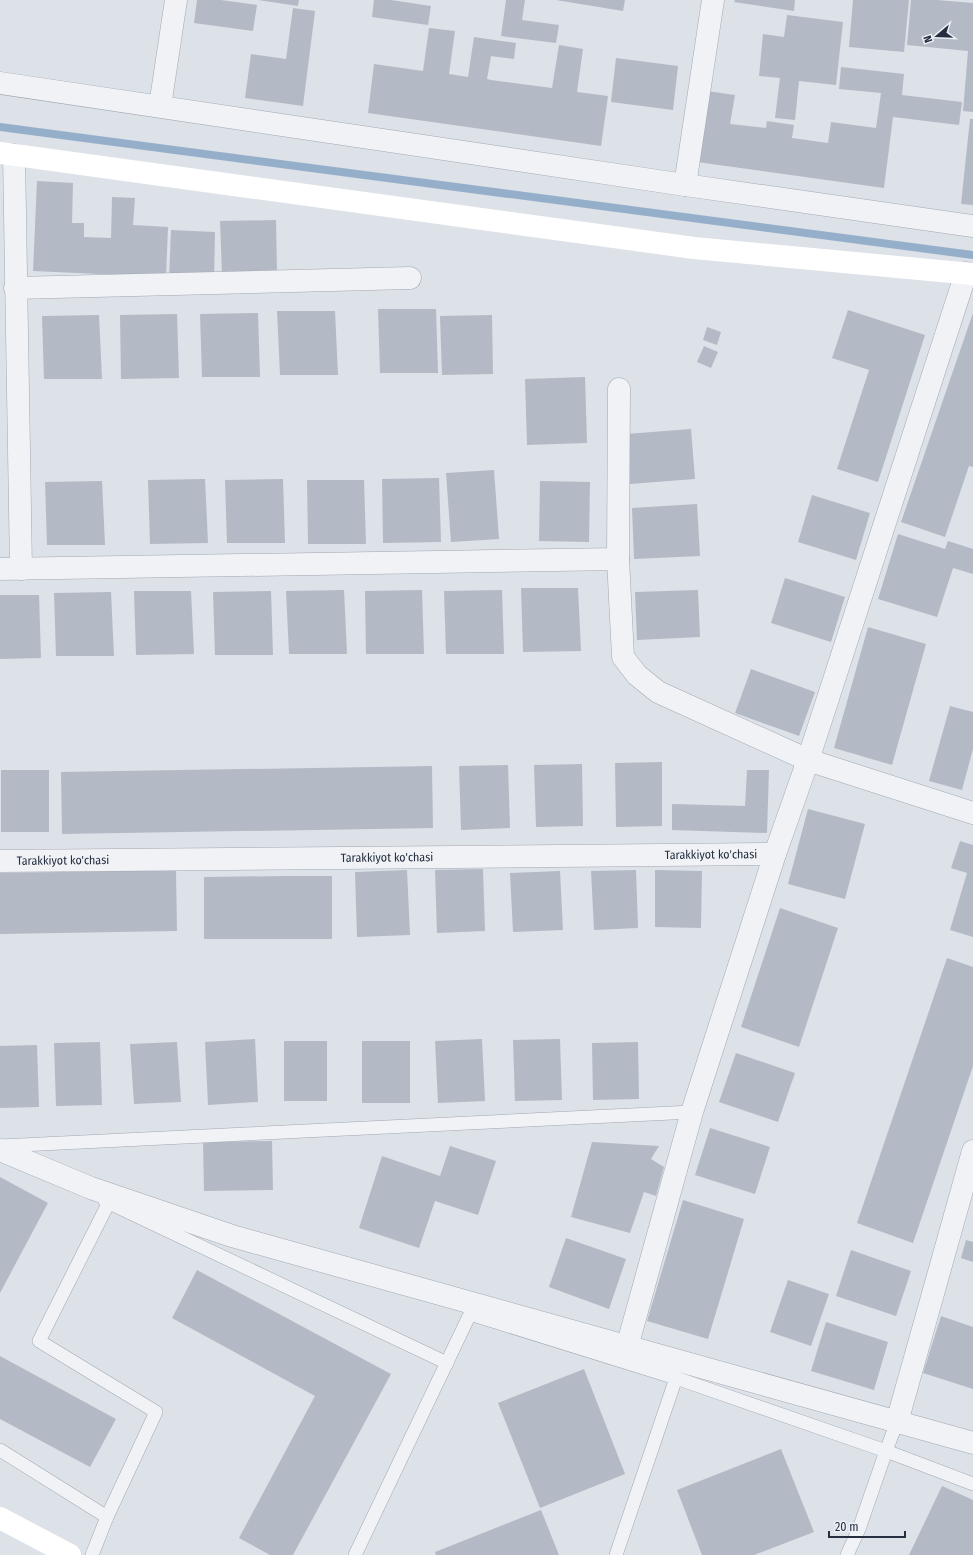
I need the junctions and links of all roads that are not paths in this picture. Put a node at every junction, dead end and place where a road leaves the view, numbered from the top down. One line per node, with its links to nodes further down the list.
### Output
1 (176, 0): 4 (street)
2 (713, 0): 6 (street)
3 (0, 83): 4 (street)
4 (160, 106): 6 (street)
5 (7, 154): 8 (street); 10 (street)
6 (685, 185): 7 (street)
7 (973, 226)
8 (970, 274): 14 (street)
9 (410, 278): 10 (street)
10 (16, 288): 13 (street)
11 (619, 389): 12 (street)
12 (618, 558): 13 (street); 14 (street)
13 (10, 569)
14 (808, 760): 15 (street); 16 (street)
15 (973, 813)
16 (775, 854): 17 (street, Tarakkiyot ko'chasi); 18 (street)
17 (0, 861)
18 (692, 1112): 19 (lane); 24 (street)
19 (0, 1146)
20 (0, 1150): 22 (street)
21 (973, 1151): 27 (street)
22 (91, 1188): 23 (lane); 24 (street)
23 (108, 1204): 25 (lane); 32 (lane)
24 (627, 1347): 27 (street)
25 (447, 1363): 26 (lane); 36 (lane)
26 (676, 1378): 30 (lane); 37 (lane)
27 (896, 1422): 28 (street); 30 (lane)
28 (973, 1443)
29 (0, 1450): 32 (lane)
30 (886, 1451): 31 (lane); 38 (lane)
31 (973, 1484)
32 (107, 1517): 35 (lane)
33 (0, 1518): 34 (street)
34 (70, 1555)
35 (92, 1555)
36 (355, 1555)
37 (616, 1555)
38 (847, 1555)

